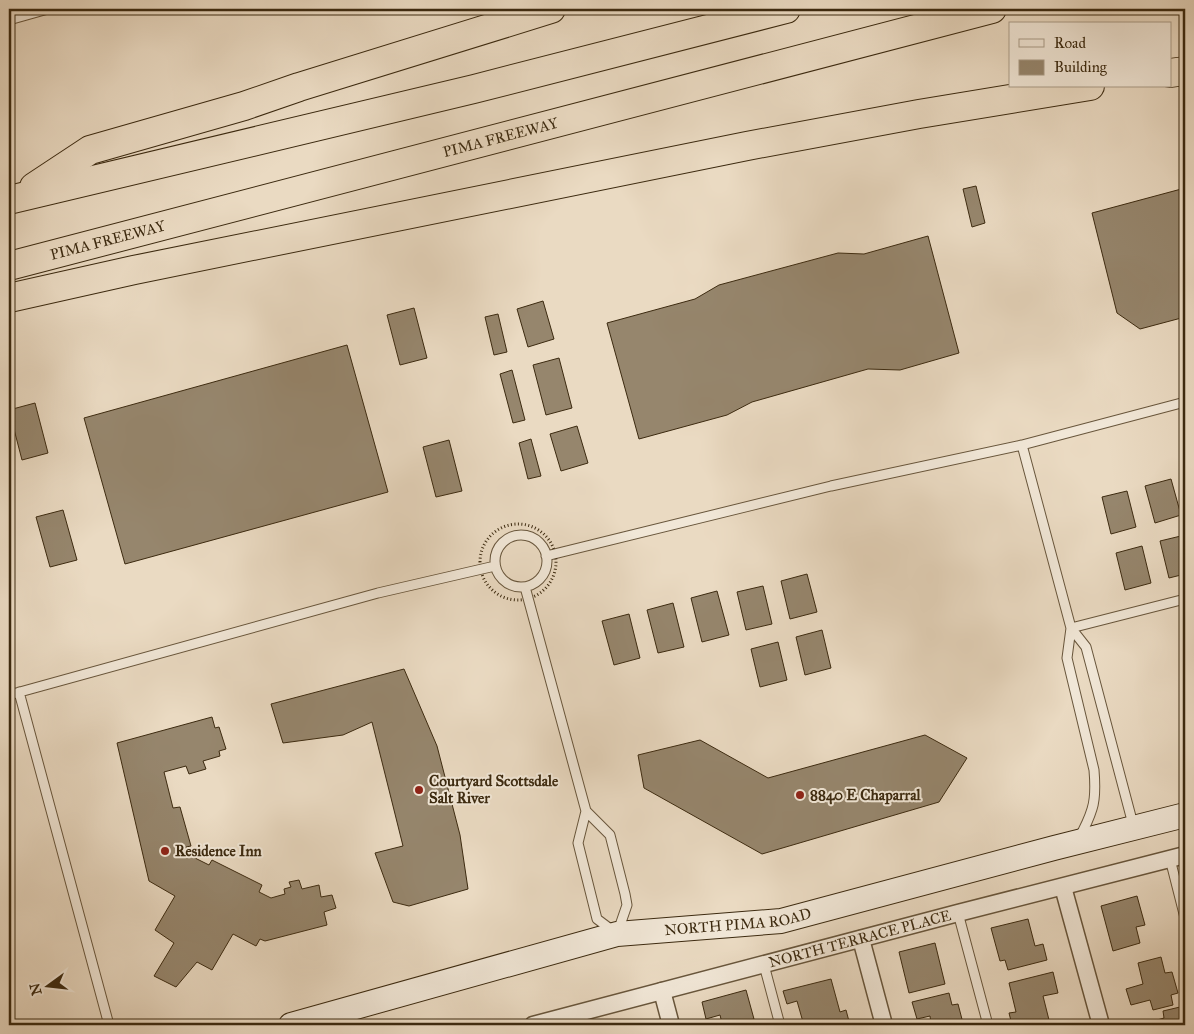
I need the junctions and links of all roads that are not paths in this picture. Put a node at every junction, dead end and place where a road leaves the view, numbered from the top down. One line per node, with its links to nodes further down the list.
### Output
1 (48, 9): 5 (lane)
2 (552, 9): 9 (highway)
3 (786, 9): 9 (highway)
4 (992, 9): 10 (highway, PIMA FREEWAY)
5 (9, 20)
6 (1185, 71): 7 (highway)
7 (1172, 73)
8 (1078, 88): 11 (highway)
9 (14, 199)
10 (9, 266)
11 (9, 298)
12 (1185, 402): 13 (lane)
13 (1022, 445): 14 (lane); 18 (lane)
14 (546, 556): 15 (lane); 16 (lane)
15 (495, 566): 16 (lane); 19 (lane)
16 (526, 586): 21 (lane)
17 (1185, 599): 18 (lane)
18 (1071, 628): 23 (lane); 24 (lane)
19 (19, 692): 20 (lane); 33 (lane)
20 (9, 695)
21 (586, 811): 29 (lane); 29 (lane)
22 (1185, 815): 23 (main road, NORTH PIMA ROAD)
23 (1134, 828): 24 (main road, NORTH PIMA ROAD)
24 (1076, 842): 29 (main road, NORTH PIMA ROAD)
25 (1177, 857): 26 (street, NORTH TERRACE PLACE); 28 (lane)
26 (1063, 887): 27 (street, NORTH TERRACE PLACE); 40 (street)
27 (958, 913): 30 (street, NORTH TERRACE PLACE); 39 (lane)
28 (1185, 918)
29 (617, 934): 34 (main road, NORTH PIMA ROAD)
30 (861, 939): 31 (street, NORTH TERRACE PLACE); 38 (street)
31 (764, 965): 32 (street, NORTH TERRACE PLACE); 37 (lane)
32 (662, 991): 35 (street, NORTH TERRACE PLACE); 36 (street)
33 (109, 1025)
34 (291, 1025)
35 (533, 1025)
36 (671, 1025)
37 (780, 1025)
38 (884, 1025)
39 (988, 1025)
40 (1101, 1025)

